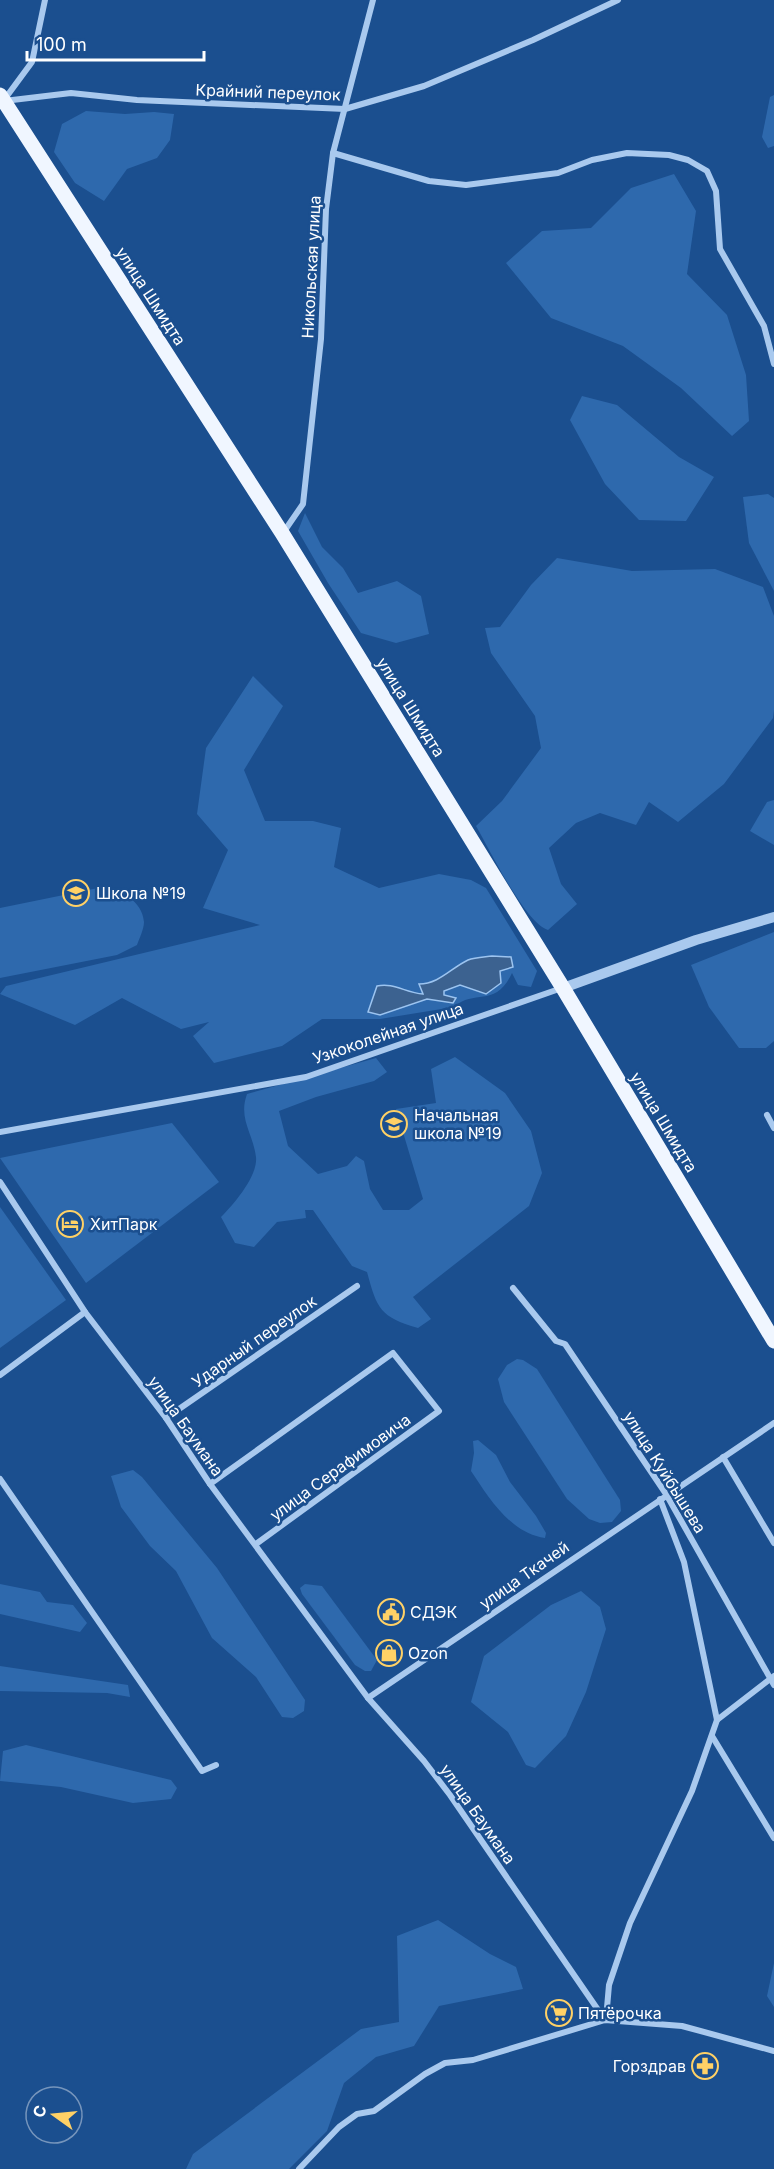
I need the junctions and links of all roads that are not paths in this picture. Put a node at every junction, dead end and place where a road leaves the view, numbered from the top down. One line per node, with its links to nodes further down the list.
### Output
1 (45, 0): 4 (street)
2 (374, 0): 5 (street, Никольская улица)
3 (618, 0): 5 (street, Крайний переулок)
4 (1, 100): 5 (street, Крайний переулок); 8 (main road, улица Шмидта)
5 (345, 109): 6 (street, Никольская улица)
6 (333, 153): 7 (street); 8 (street, Никольская улица)
7 (774, 364)
8 (282, 533): 10 (main road, улица Шмидта)
9 (774, 917): 10 (street, Узкоколейная улица)
10 (563, 988): 13 (street, Узкоколейная улица); 18 (main road, улица Шмидта)
11 (767, 1115): 12 (street)
12 (774, 1128)
13 (0, 1132)
14 (0, 1182): 17 (street, улица Баумана)
15 (357, 1286): 20 (street, Ударный переулок)
16 (513, 1288): 25 (street, улица Куйбышева)
17 (85, 1312): 19 (street); 20 (street, улица Баумана)
18 (774, 1341)
19 (0, 1375)
20 (166, 1418): 24 (street, улица Баумана)
21 (774, 1423): 22 (street, улица Ткачей)
22 (723, 1457): 25 (street, улица Ткачей); 27 (street)
23 (0, 1479): 33 (street)
24 (210, 1484): 28 (street, улица Баумана); 28 (street, улица Серафимовича)
25 (666, 1494): 26 (street, улица Ткачей); 29 (street, улица Куйбышева)
26 (660, 1499): 30 (street, улица Ткачей); 31 (street)
27 (774, 1543)
28 (256, 1544): 30 (street, улица Баумана)
29 (773, 1680): 31 (street)
30 (368, 1698): 35 (street, улица Баумана)
31 (717, 1719): 32 (street)
32 (712, 1736): 34 (street); 35 (street)
33 (216, 1765)
34 (774, 1838)
35 (606, 2020): 36 (street); 37 (street)
36 (774, 2051)
37 (299, 2169)

